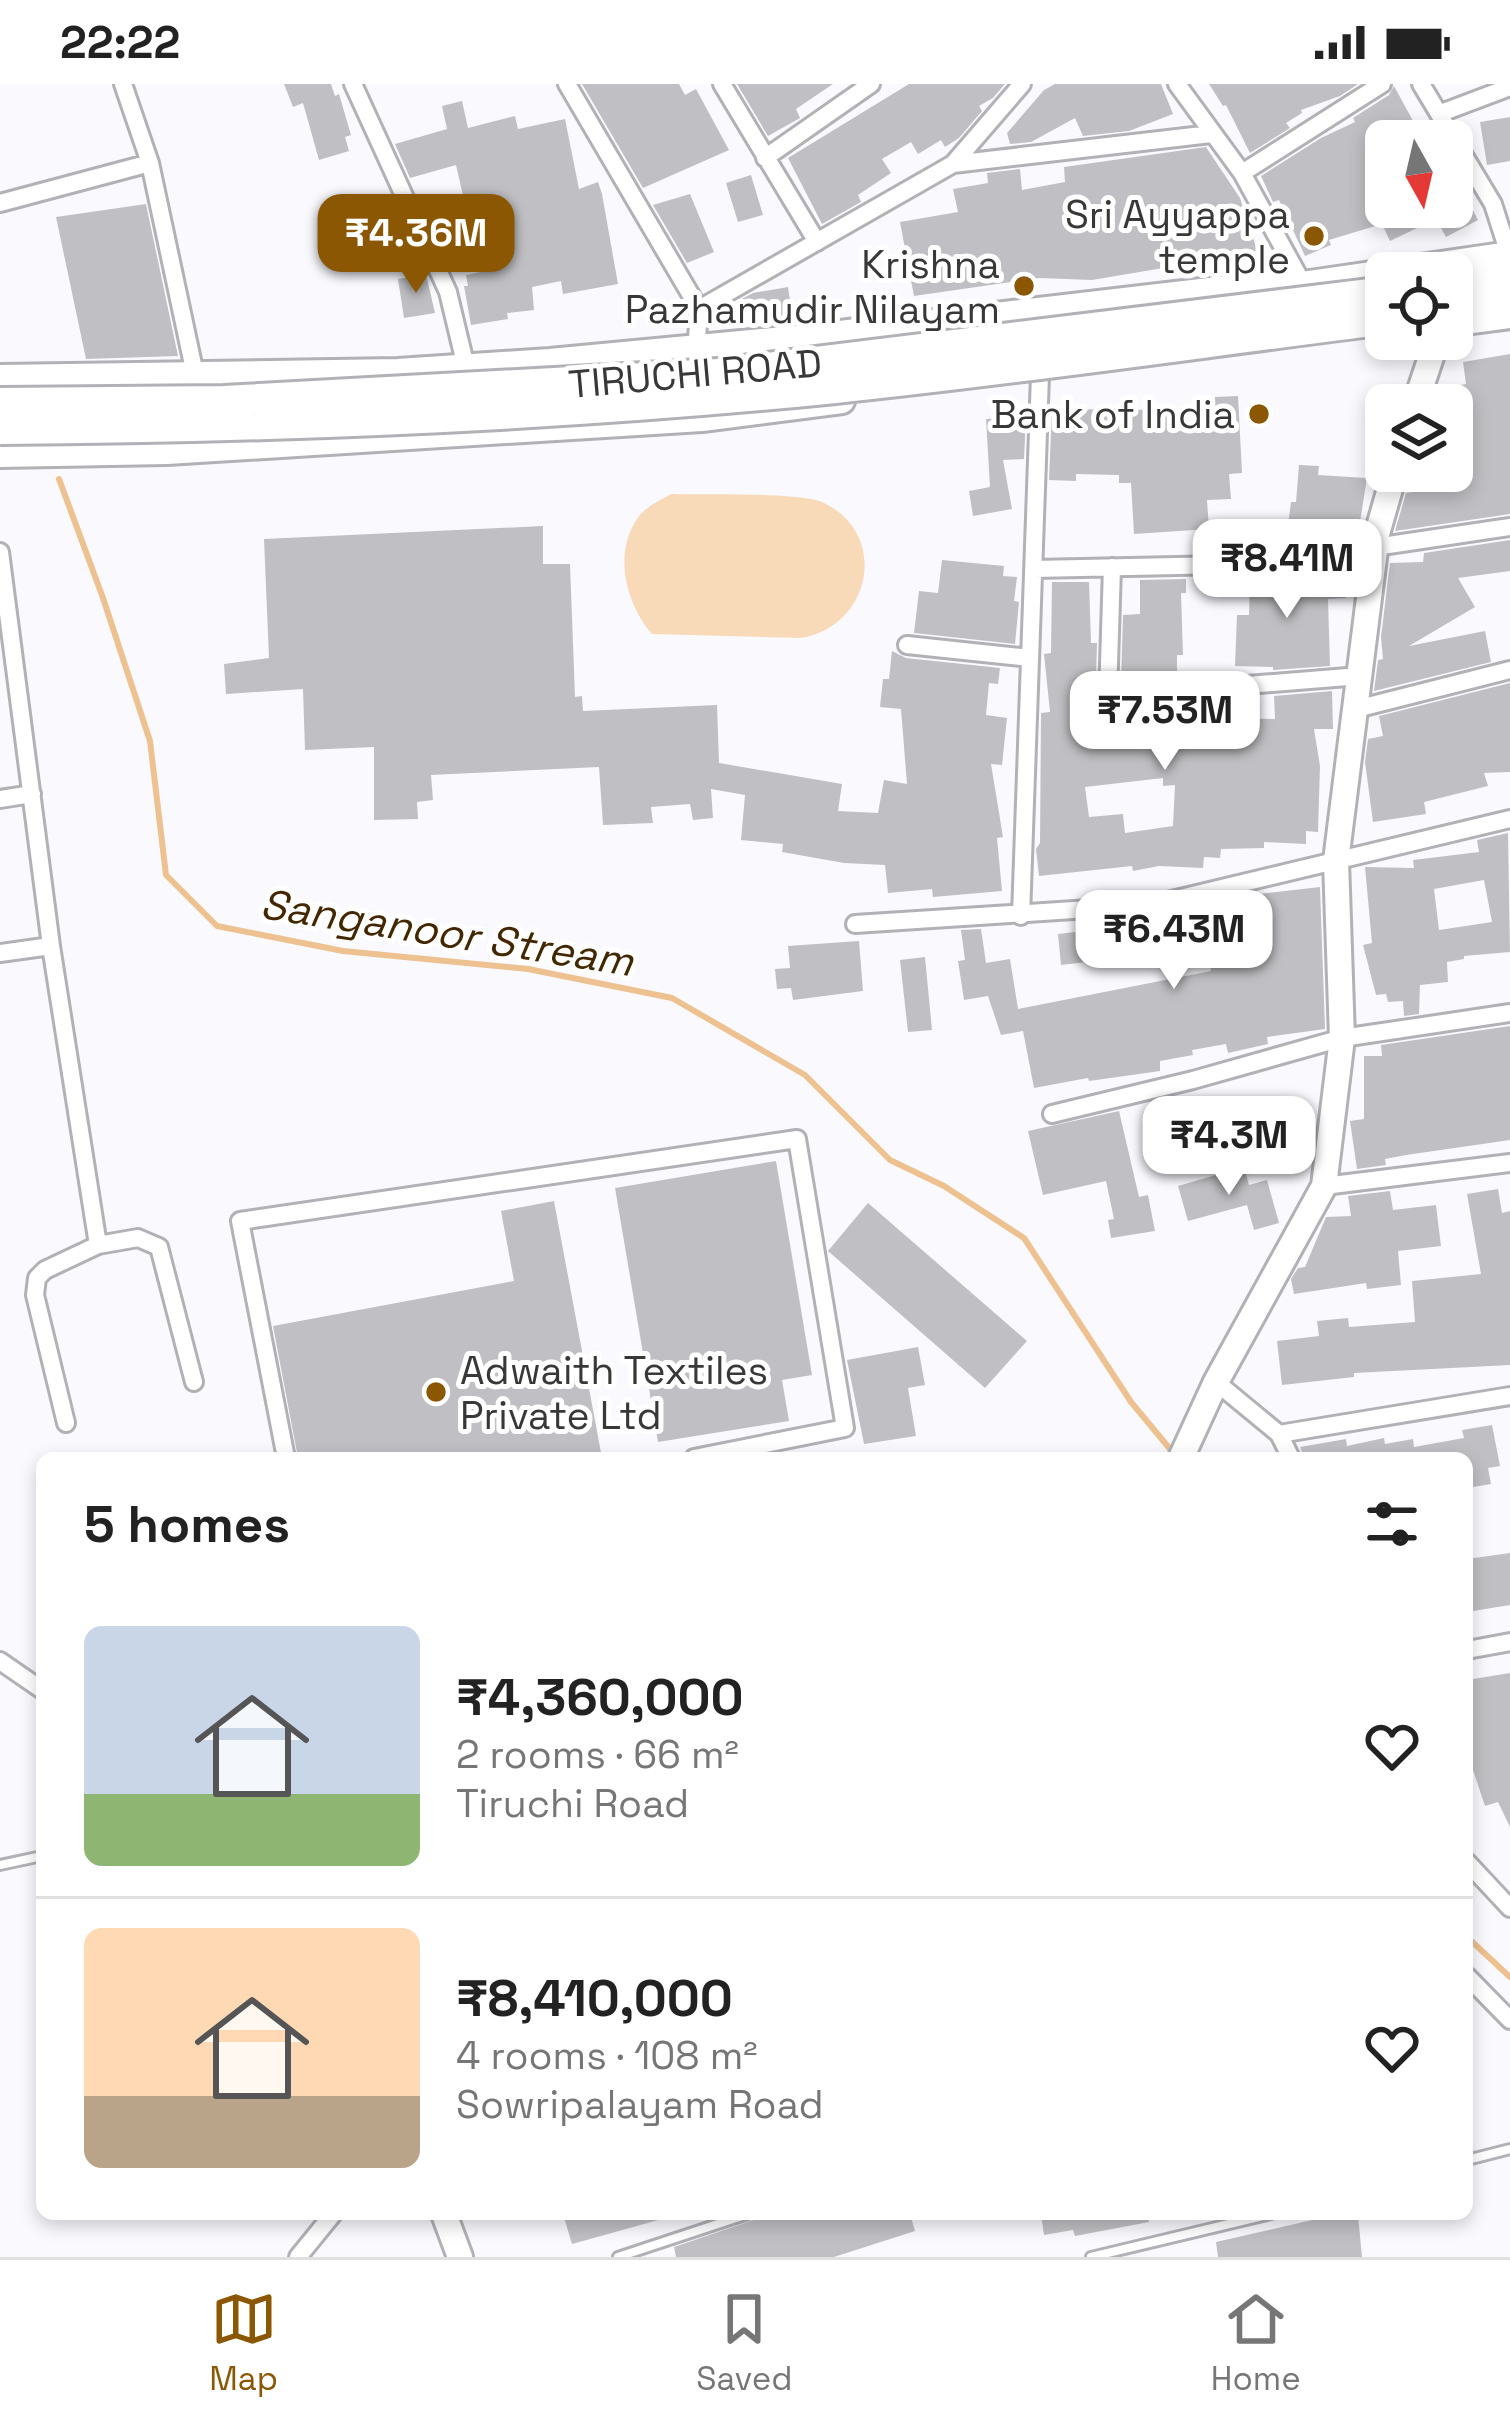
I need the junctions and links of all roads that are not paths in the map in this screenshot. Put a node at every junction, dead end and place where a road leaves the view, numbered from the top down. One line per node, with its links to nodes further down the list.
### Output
1 (123, 84): 15 (street)
2 (353, 84): 33 (street)
3 (567, 84): 27 (street)
4 (722, 84): 14 (street)
5 (871, 84): 11 (street)
6 (1022, 84): 16 (street)
7 (1177, 84): 13 (street)
8 (1382, 84): 17 (street)
9 (1421, 84): 12 (street)
10 (1510, 87): 12 (street)
11 (848, 90): 14 (street)
12 (1441, 113): 20 (street)
13 (1211, 134): 16 (street); 17 (street)
14 (765, 158): 19 (street)
15 (150, 163): 18 (street); 34 (street)
16 (953, 164): 19 (street)
17 (1242, 173): 23 (street)
18 (0, 203)
19 (817, 242): 27 (street)
20 (1510, 255): 23 (street)
21 (1510, 276): 22 (highway)
22 (1473, 281)
23 (1304, 284): 32 (street)
24 (1365, 295): 37 (highway, TIRUCHI ROAD, bridge)
25 (1510, 300): 26 (highway)
26 (1473, 306)
27 (699, 309): 32 (street)
28 (1510, 316): 29 (street)
29 (1473, 320)
30 (1365, 322): 39 (highway, TIRUCHI ROAD, bridge)
31 (1365, 335): 35 (street)
32 (696, 347): 33 (street); 38 (street)
33 (466, 367): 34 (street)
34 (195, 374): 36 (street)
35 (1040, 375): 38 (street); 46 (street)
36 (0, 377)
37 (0, 403)
38 (702, 419): 40 (street)
39 (0, 430)
40 (0, 455)
41 (1390, 492): 43 (street)
42 (1510, 527): 43 (street)
43 (1374, 554): 45 (street); 51 (street)
44 (0, 556): 48 (street)
45 (1112, 567): 46 (street); 51 (street)
46 (1034, 568): 49 (street)
47 (907, 645): 49 (street)
48 (7, 647): 53 (street)
49 (1030, 658): 57 (street)
50 (1510, 670): 52 (street)
51 (1360, 676): 52 (street)
52 (1355, 709): 56 (street)
53 (32, 794): 54 (street); 59 (street)
54 (0, 799)
55 (1510, 819): 56 (street)
56 (1336, 861): 57 (street); 62 (street)
57 (1022, 916): 58 (street)
58 (855, 924)
59 (52, 946): 60 (street); 66 (street)
60 (0, 952)
61 (1510, 1013): 62 (street)
62 (1342, 1038): 63 (street); 65 (street)
63 (1052, 1114)
64 (1510, 1163): 65 (street)
65 (1324, 1186): 68 (street)
66 (98, 1245): 67 (street); 70 (street)
67 (194, 1382)
68 (1216, 1382): 71 (street); 74 (street)
69 (1510, 1396): 71 (street)
70 (66, 1423)
71 (1279, 1434): 75 (street)
72 (285, 1452): 73 (street)
73 (724, 1452)
74 (1184, 1452)
75 (1288, 1452)
76 (1510, 1642): 77 (street)
77 (1473, 1649)
78 (1, 1662): 79 (street)
79 (36, 1686)
80 (36, 1857): 81 (lane)
81 (0, 1865)
82 (1473, 1868): 83 (street)
83 (1510, 1908)
84 (1473, 1982): 85 (street)
85 (1510, 2020)
86 (1510, 2149): 87 (lane)
87 (1473, 2158)
88 (327, 2220): 94 (street)
89 (446, 2220): 95 (street)
90 (730, 2220): 96 (lane)
91 (1215, 2220): 93 (lane)
92 (1249, 2220): 93 (lane)
93 (1217, 2229): 97 (lane)
94 (298, 2257)
95 (460, 2257)
96 (617, 2257)
97 (1091, 2257)

